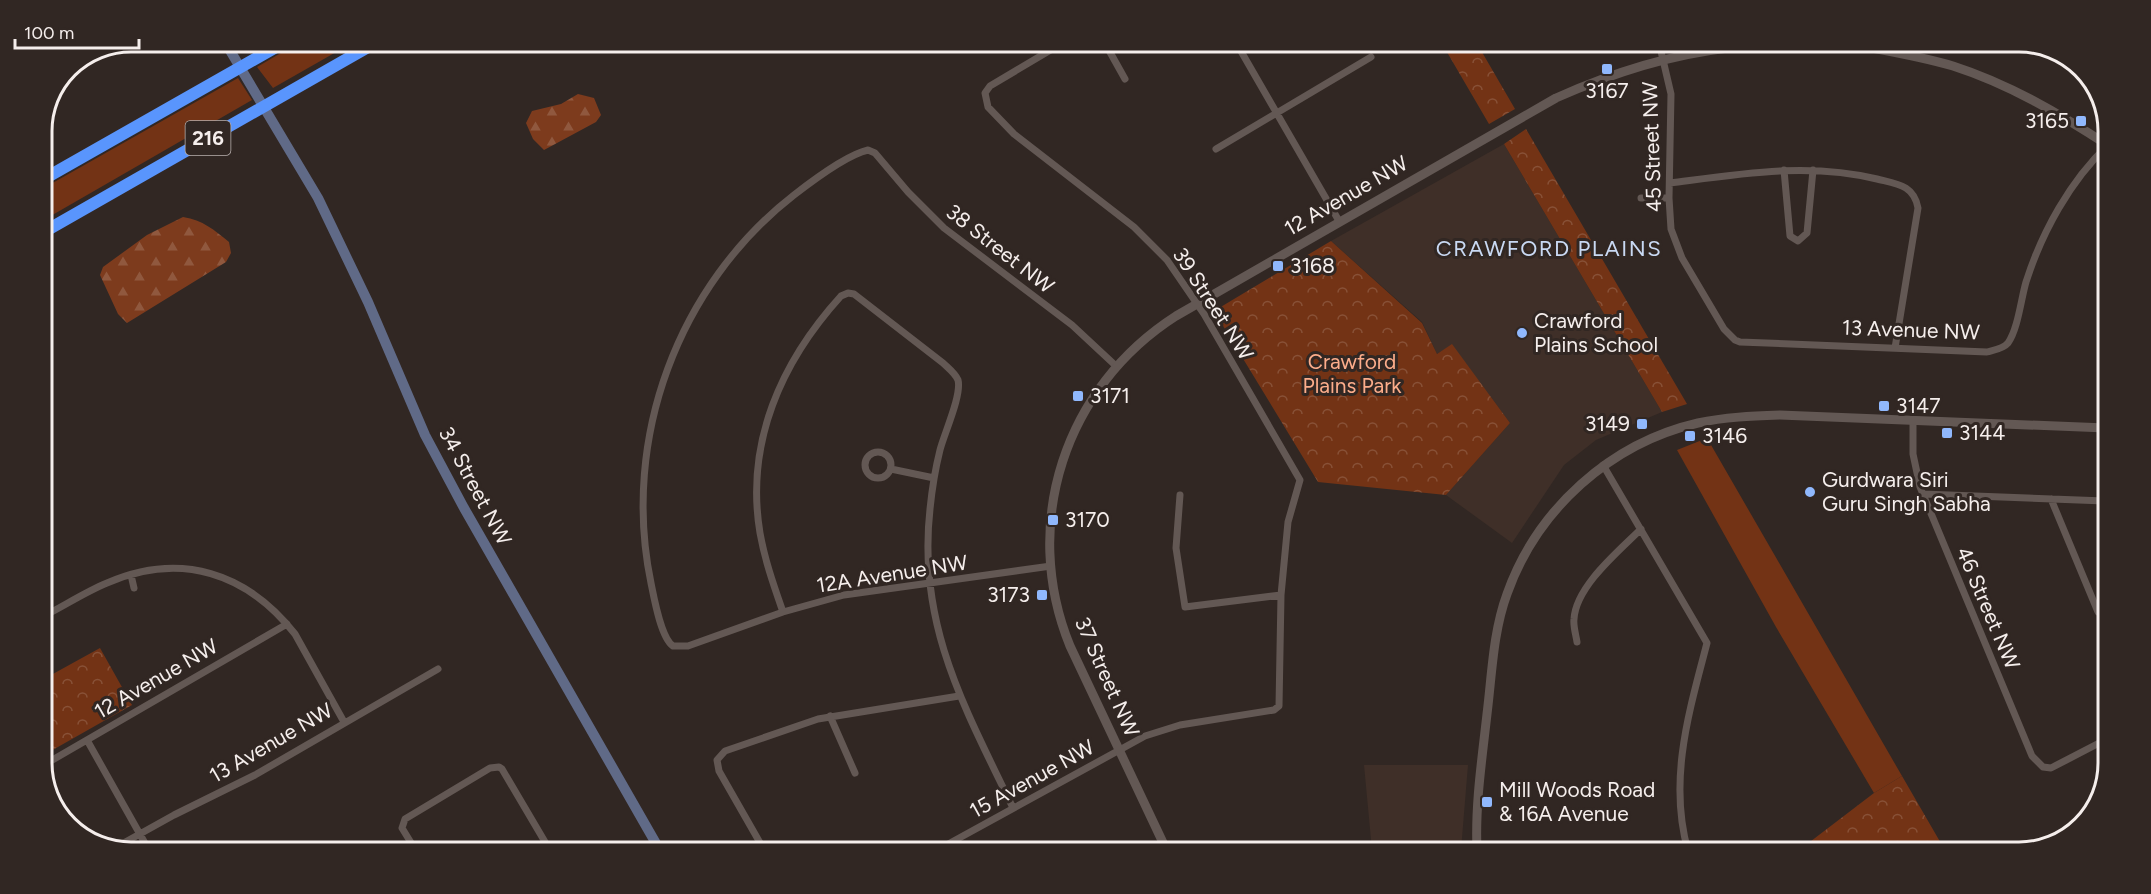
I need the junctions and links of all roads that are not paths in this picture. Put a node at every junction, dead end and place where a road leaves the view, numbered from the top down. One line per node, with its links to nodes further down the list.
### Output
1 (231, 52): 67 (main road, 34 Street NW)
2 (267, 52): 19 (highway, 216)
3 (359, 52): 24 (highway, 216)
4 (1047, 52): 25 (street, 39 Street NW)
5 (1110, 52): 12 (street)
6 (1242, 52): 13 (street)
7 (1662, 52): 11 (street, 45 Street NW)
8 (1705, 52): 11 (street, 12 Avenue NW)
9 (1891, 52): 14 (street)
10 (1371, 57): 13 (street)
11 (1664, 59): 20 (street, 45 Street NW); 23 (street, 12 Avenue NW)
12 (1125, 79)
13 (1278, 113): 15 (street); 23 (street)
14 (2098, 139)
15 (1216, 150)
16 (2098, 156): 27 (street, 13 Avenue NW)
17 (1785, 170): 18 (street); 18 (street); 20 (street)
18 (1812, 170): 27 (street)
19 (52, 174)
20 (1670, 183): 22 (street, 45 Street NW)
21 (1641, 198): 22 (street)
22 (1670, 198): 26 (street, 45 Street NW)
23 (1339, 221): 25 (street, 12 Avenue NW)
24 (52, 227)
25 (1197, 303): 28 (street, 12 Avenue NW); 44 (street, 39 Street NW)
26 (1731, 337): 27 (street, 13 Avenue NW)
27 (1895, 348)
28 (1116, 366): 33 (street, 12 Avenue NW); 50 (street, 38 Street NW)
29 (1913, 421): 30 (street); 31 (street); 35 (street, 46 Street NW)
30 (2098, 428)
31 (1604, 465): 39 (street); 71 (street)
32 (891, 469): 34 (street)
33 (1058, 476): 40 (street, 37 Street NW)
34 (934, 478): 42 (street); 46 (street)
35 (1923, 494): 37 (street); 57 (street, 46 Street NW)
36 (1180, 495): 44 (street)
37 (2052, 499): 38 (street); 47 (street)
38 (2098, 501)
39 (1641, 529): 49 (street); 72 (street)
40 (1051, 566): 42 (street, 12A Avenue NW); 58 (street, 37 Street NW)
41 (130, 575): 43 (street); 45 (street); 48 (street)
42 (930, 583): 46 (street, 12A Avenue NW); 52 (street)
43 (134, 588)
44 (1281, 595): 53 (street, 39 Street NW)
45 (53, 611)
46 (783, 612): 50 (street, 12A Avenue NW)
47 (2098, 612)
48 (287, 624): 55 (street); 56 (street, 12 Avenue NW)
49 (1577, 642)
50 (673, 646)
51 (438, 669): 55 (street, 13 Avenue NW)
52 (959, 696): 54 (street); 61 (street)
53 (1278, 708): 58 (street, 15 Avenue NW)
54 (830, 716): 60 (street); 68 (street)
55 (345, 722): 62 (street, 13 Avenue NW)
56 (87, 740): 59 (street, 12 Avenue NW); 62 (street)
57 (2098, 744)
58 (1119, 749): 61 (street, 15 Avenue NW); 70 (street, 37 Street NW)
59 (53, 760)
60 (855, 773)
61 (1013, 808): 69 (street, 15 Avenue NW)
62 (139, 834): 63 (street, 13 Avenue NW); 64 (street)
63 (126, 842)
64 (144, 842)
65 (410, 842): 66 (street)
66 (545, 842)
67 (655, 842)
68 (760, 842)
69 (952, 842)
70 (1163, 842)
71 (1477, 842)
72 (1686, 842)

